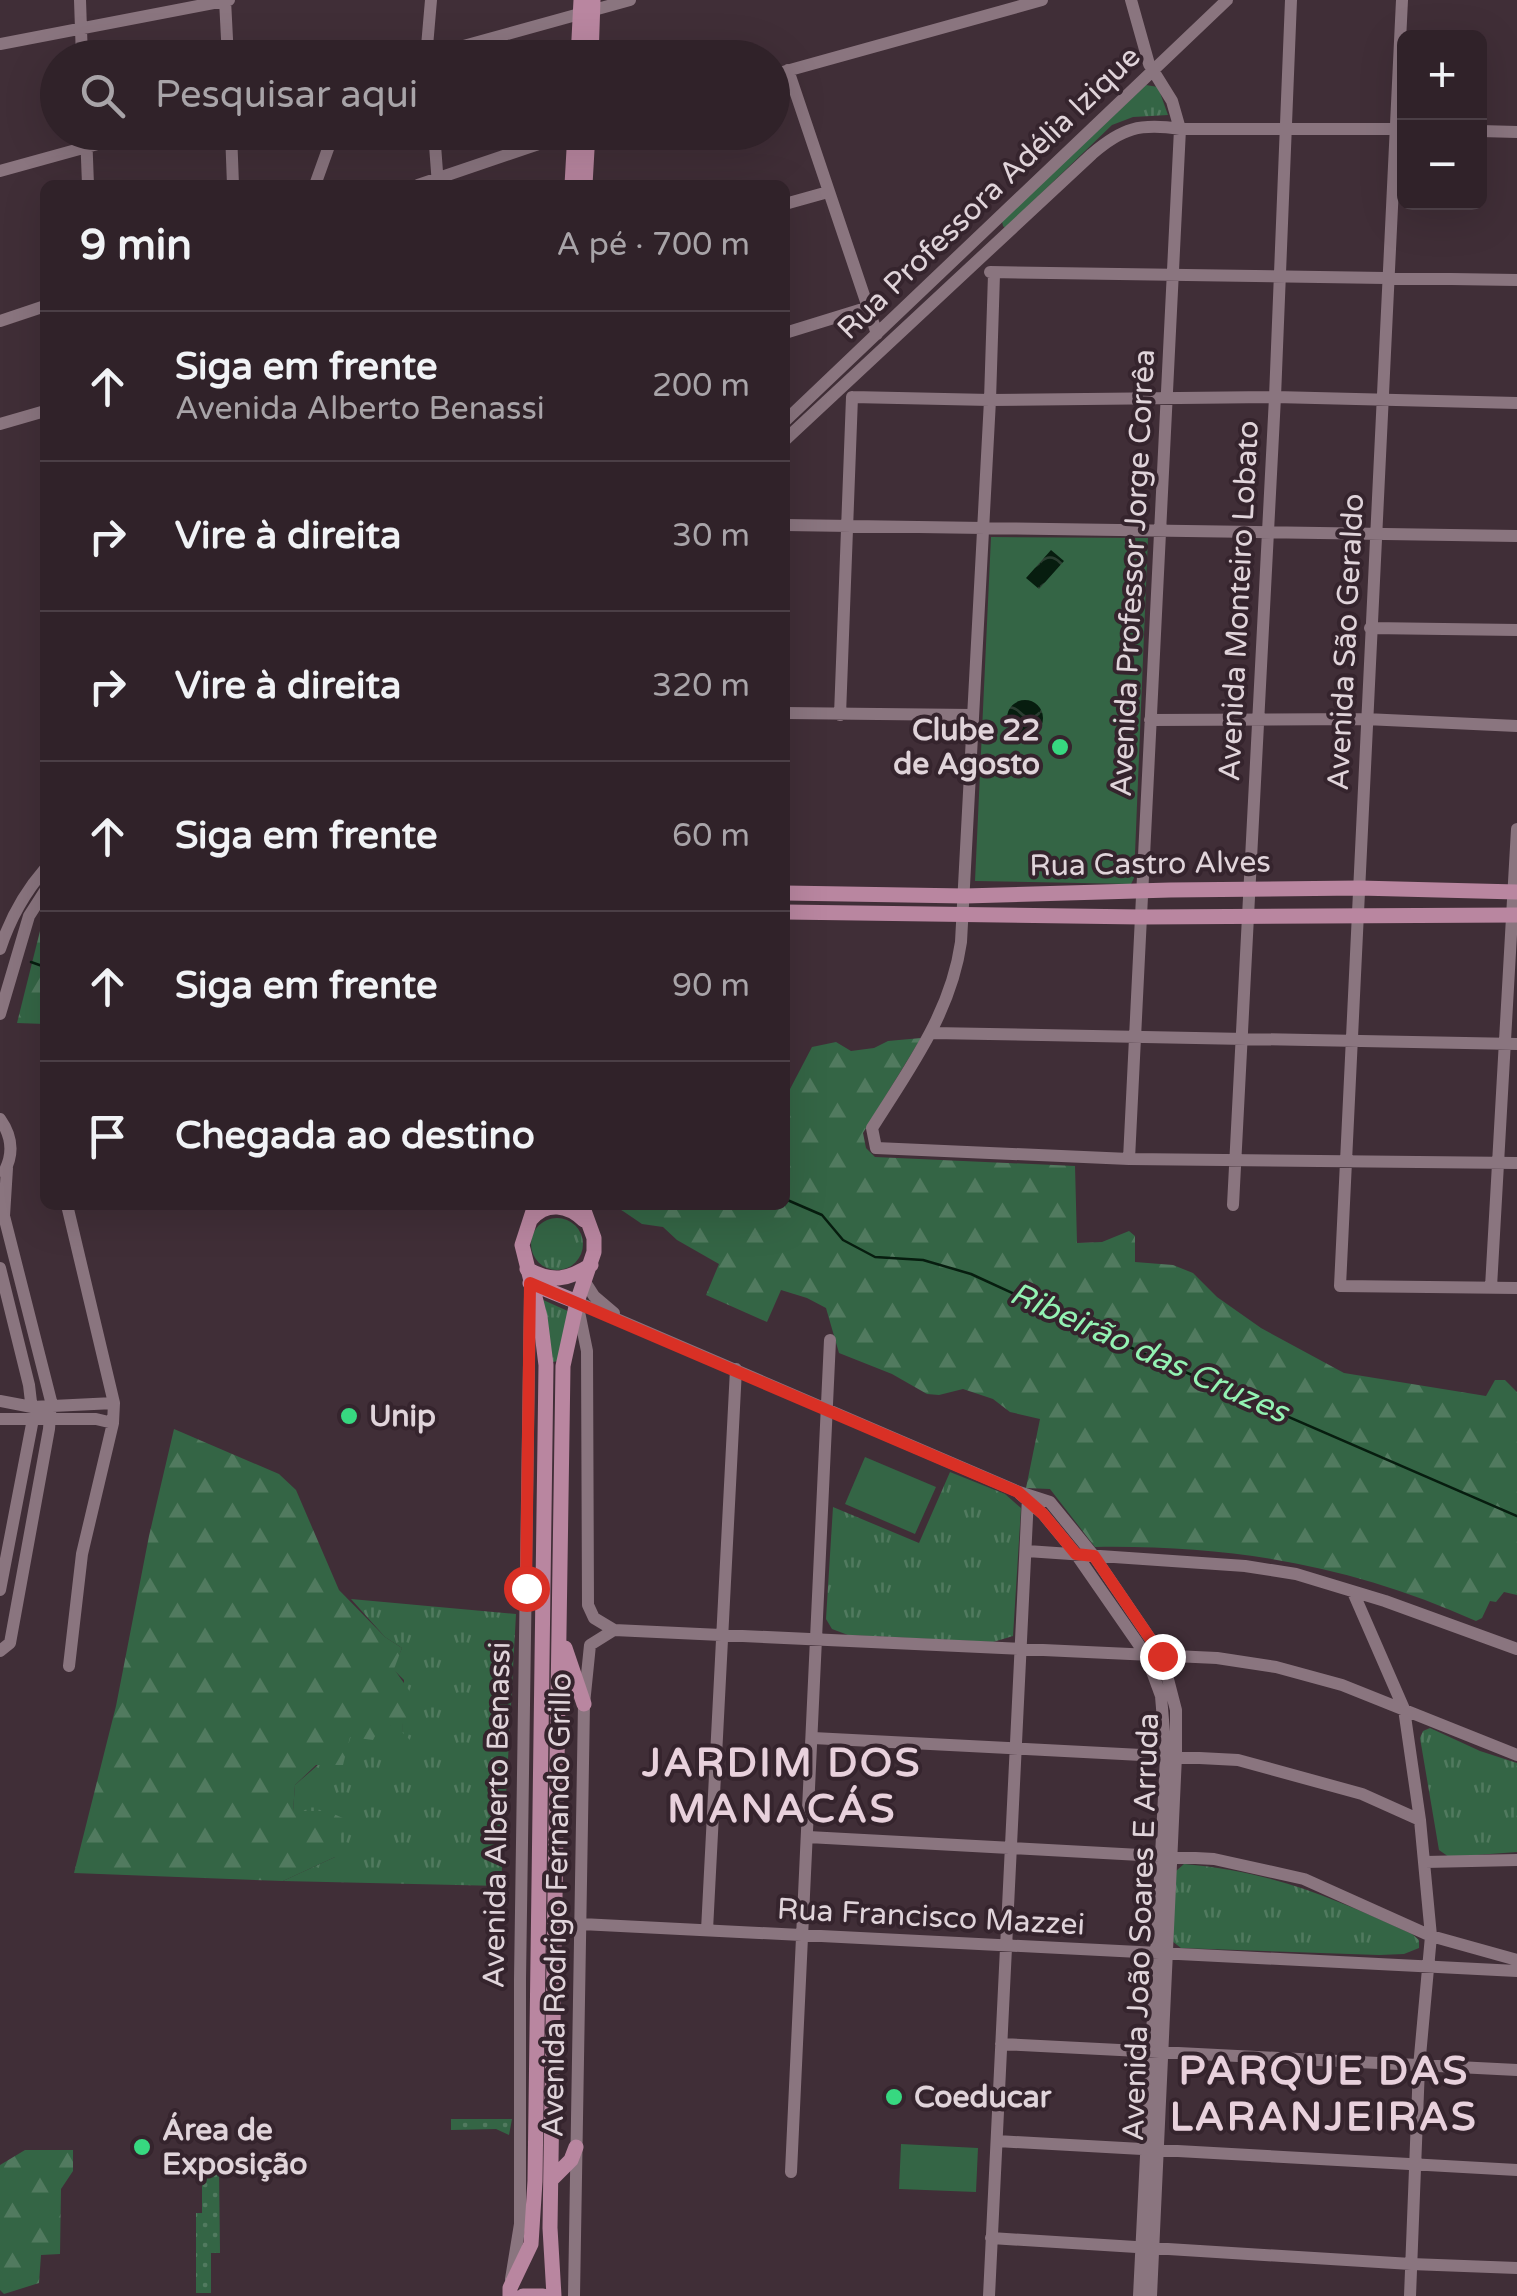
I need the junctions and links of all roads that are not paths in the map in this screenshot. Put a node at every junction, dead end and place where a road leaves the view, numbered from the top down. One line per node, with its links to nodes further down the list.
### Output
1 (80, 0): 11 (street)
2 (226, 0): 11 (street); 13 (street)
3 (431, 0): 14 (street)
4 (630, 0): 10 (street)
5 (1042, 0): 19 (street)
6 (1131, 0): 20 (street, Avenida Professor Jorge Corrêa)
7 (1227, 0): 20 (street, Rua Professora Adélia Izique)
8 (1292, 0): 23 (street, Avenida Monteiro Lobato)
9 (1402, 0): 22 (street, Avenida São Geraldo)
10 (587, 6): 15 (street); 16 (main road); 17 (main road)
11 (81, 28): 12 (street); 18 (street)
12 (81, 40)
13 (227, 40)
14 (426, 40)
15 (478, 40)
16 (581, 40)
17 (590, 40)
18 (0, 44)
19 (790, 69)
20 (1153, 72): 24 (street, Avenida Professor Jorge Corrêa); 47 (street, Rua Professora Adélia Izique)
21 (790, 76): 45 (street)
22 (1399, 120)
23 (1286, 128): 24 (street, Rua Professora Adélia Izique); 25 (street, Rua Professora Adélia Izique); 51 (street, Avenida Monteiro Lobato)
24 (1180, 129): 48 (street, Rua Professora Adélia Izique); 50 (street, Avenida Professor Jorge Corrêa)
25 (1397, 129)
26 (1487, 131): 27 (street)
27 (1517, 132)
28 (79, 150): 37 (street)
29 (86, 150): 38 (street)
30 (232, 150): 39 (street)
31 (327, 150): 40 (street)
32 (435, 150): 41 (street)
33 (524, 150): 42 (street)
34 (573, 150): 43 (main road)
35 (587, 150): 44 (main road)
36 (1397, 154): 52 (street, Avenida São Geraldo)
37 (0, 171)
38 (88, 180)
39 (233, 180)
40 (316, 180)
41 (438, 180)
42 (441, 180)
43 (572, 180)
44 (585, 180)
45 (828, 192): 46 (street); 55 (street)
46 (790, 203)
47 (968, 247): 48 (street); 58 (street, Rua Professora Adélia Izique)
48 (979, 262): 49 (street); 59 (street, Rua Professora Adélia Izique)
49 (994, 274): 50 (street); 62 (street)
50 (1173, 275): 51 (street); 61 (street, Avenida Professor Jorge Corrêa)
51 (1280, 276): 52 (street); 60 (street, Avenida Monteiro Lobato)
52 (1387, 278): 53 (street); 63 (street, Avenida São Geraldo)
53 (1517, 280)
54 (40, 308): 56 (street)
55 (866, 308): 57 (street); 58 (street)
56 (0, 321)
57 (790, 331)
58 (877, 334): 59 (street, Rua Professora Adélia Izique)
59 (844, 386): 62 (street); 66 (street, Rua Professora Adélia Izique); 68 (street, Rua Professora Adélia Izique); 70 (street)
60 (1276, 397): 61 (street); 63 (street); 73 (street, Avenida Monteiro Lobato)
61 (1166, 399): 62 (street); 72 (street, Avenida Professor Jorge Corrêa)
62 (990, 400): 71 (street)
63 (1385, 400): 64 (street); 74 (street, Avenida São Geraldo)
64 (1517, 402)
65 (40, 412): 67 (street)
66 (790, 418)
67 (0, 424)
68 (790, 435)
69 (790, 525): 70 (street)
70 (848, 526): 71 (street); 79 (street)
71 (982, 527): 72 (street); 80 (street)
72 (1158, 530): 73 (street); 81 (street, Avenida Professor Jorge Corrêa)
73 (1266, 532): 74 (street); 83 (street, Avenida Monteiro Lobato)
74 (1376, 534): 75 (street); 76 (street, Avenida São Geraldo)
75 (1517, 536)
76 (1370, 628): 77 (street); 82 (street, Avenida São Geraldo)
77 (1517, 630)
78 (790, 713): 79 (street)
79 (840, 715): 80 (street)
80 (972, 715): 92 (street)
81 (1150, 720): 83 (street); 89 (street, Avenida Professor Jorge Corrêa)
82 (1365, 720): 83 (street); 84 (street); 87 (street, Avenida São Geraldo)
83 (1258, 722): 88 (street, Avenida Monteiro Lobato)
84 (1517, 726)
85 (1517, 829): 90 (street)
86 (40, 875): 100 (street)
87 (1359, 888): 88 (main road, Rua Castro Alves); 90 (main road, Rua Castro Alves); 97 (street, Avenida São Geraldo)
88 (1250, 889): 89 (main road, Rua Castro Alves); 99 (street, Avenida Monteiro Lobato)
89 (1142, 890): 92 (main road, Rua Castro Alves); 98 (street, Avenida Professor Jorge Corrêa)
90 (1516, 892): 96 (street)
91 (790, 893): 92 (main road, Rua Castro Alves)
92 (965, 896): 95 (street)
93 (40, 898): 101 (street)
94 (790, 912): 95 (main road, Rua Castro Alves)
95 (964, 914): 98 (main road, Rua Castro Alves); 102 (street)
96 (1515, 915): 97 (main road, Rua Castro Alves); 106 (street)
97 (1358, 916): 99 (main road, Rua Castro Alves); 105 (street, Avenida São Geraldo)
98 (1141, 917): 99 (main road, Rua Castro Alves); 103 (street, Avenida Professor Jorge Corrêa)
99 (1249, 917): 104 (street, Avenida Monteiro Lobato)
100 (0, 950)
101 (0, 1014)
102 (932, 1033): 103 (street); 108 (street)
103 (1134, 1038): 104 (street); 108 (street, Avenida Professor Jorge Corrêa)
104 (1242, 1040): 105 (street); 109 (street, Avenida Monteiro Lobato)
105 (1351, 1041): 106 (street); 112 (street, Avenida São Geraldo)
106 (1510, 1044): 110 (street)
107 (0, 1119): 113 (street)
108 (1129, 1159): 109 (street)
109 (1234, 1159): 112 (street); 114 (street, Avenida Monteiro Lobato)
110 (1497, 1162): 111 (street); 112 (street); 124 (street)
111 (1517, 1162)
112 (1346, 1163): 124 (street, Avenida São Geraldo)
113 (3, 1173): 134 (street)
114 (1233, 1205)
115 (68, 1210): 130 (street)
116 (574, 1210): 119 (main road)
117 (584, 1210): 119 (main road)
118 (533, 1212): 122 (main road)
119 (590, 1227): 120 (main road)
120 (591, 1264): 122 (main road); 123 (main road)
121 (0, 1268): 133 (street)
122 (528, 1276): 126 (main road); 189 (main road)
123 (585, 1282): 126 (main road); 127 (street)
124 (1491, 1287): 125 (street)
125 (1517, 1288)
126 (577, 1302): 127 (street); 143 (street); 144 (main road)
127 (632, 1326): 129 (street)
128 (830, 1340): 132 (street)
129 (736, 1369): 132 (street); 145 (street)
130 (114, 1403): 134 (street); 136 (street)
131 (4, 1405): 133 (street)
132 (829, 1409): 137 (street); 146 (street)
133 (32, 1413): 134 (street); 135 (street); 141 (street)
134 (52, 1415): 136 (street); 149 (street)
135 (0, 1419)
136 (108, 1423): 152 (street)
137 (1025, 1496): 138 (street); 139 (street, Avenida João Soares E Arruda); 140 (street, Avenida João Soares E Arruda)
138 (1027, 1551): 139 (street); 148 (street)
139 (1076, 1554): 140 (street); 150 (street, Avenida João Soares E Arruda)
140 (1094, 1556): 142 (street); 151 (street, Avenida João Soares E Arruda)
141 (0, 1590)
142 (1354, 1592): 147 (street); 154 (street)
143 (614, 1630): 145 (street); 153 (street, Avenida Rodrigo Fernando Grillo)
144 (561, 1634): 153 (main road); 184 (main road)
145 (721, 1637): 146 (street); 166 (street)
146 (818, 1642): 148 (street); 155 (street)
147 (1517, 1649)
148 (1021, 1650): 150 (street); 156 (street)
149 (0, 1651)
150 (1146, 1655): 151 (street); 158 (street, Avenida João Soares E Arruda)
151 (1162, 1656): 154 (street); 158 (street, Avenida João Soares E Arruda)
152 (68, 1666)
153 (584, 1704): 165 (street, Avenida Rodrigo Fernando Grillo)
154 (1404, 1708): 157 (street); 159 (street)
155 (813, 1738): 156 (street); 160 (street)
156 (1017, 1748): 158 (street); 161 (street)
157 (1517, 1755)
158 (1171, 1756): 159 (street); 162 (street, Avenida João Soares E Arruda)
159 (1420, 1820): 164 (street)
160 (808, 1836): 161 (street); 167 (street)
161 (1012, 1847): 162 (street); 169 (street)
162 (1166, 1854): 168 (street); 170 (street, Avenida João Soares E Arruda)
163 (1517, 1860): 164 (street)
164 (1424, 1862): 168 (street)
165 (581, 1924): 166 (street, Rua Francisco Mazzei); 179 (street, Avenida Rodrigo Fernando Grillo)
166 (707, 1930): 167 (street, Rua Francisco Mazzei)
167 (802, 1934): 169 (street, Rua Francisco Mazzei); 183 (street)
168 (1431, 1936): 171 (street); 172 (street)
169 (1007, 1946): 170 (street, Rua Francisco Mazzei); 174 (street)
170 (1161, 1954): 172 (street, Rua Francisco Mazzei); 175 (street, Avenida João Soares E Arruda)
171 (1517, 1960)
172 (1429, 1968): 173 (street, Rua Francisco Mazzei); 176 (street)
173 (1517, 1972)
174 (1002, 2044): 175 (street); 178 (street)
175 (1157, 2051): 176 (street); 180 (street, Avenida João Soares E Arruda)
176 (1419, 2067): 177 (street); 181 (street)
177 (1517, 2070)
178 (997, 2142): 180 (street); 185 (street)
179 (576, 2147): 184 (main road); 192 (street, Avenida Rodrigo Fernando Grillo)
180 (1152, 2151): 181 (street); 186 (street, Avenida João Soares E Arruda)
181 (1414, 2166): 182 (street); 187 (street)
182 (1517, 2170)
183 (792, 2172)
184 (551, 2180): 191 (main road)
185 (992, 2238): 186 (street); 193 (street)
186 (1147, 2249): 187 (street); 194 (street, Avenida João Soares E Arruda); 195 (street, Avenida João Soares E Arruda)
187 (1411, 2264): 188 (street); 196 (street)
188 (1517, 2268)
189 (514, 2293): 190 (main road)
190 (543, 2296)
191 (554, 2296)
192 (574, 2296)
193 (989, 2296)
194 (1139, 2296)
195 (1151, 2296)
196 (1410, 2296)

